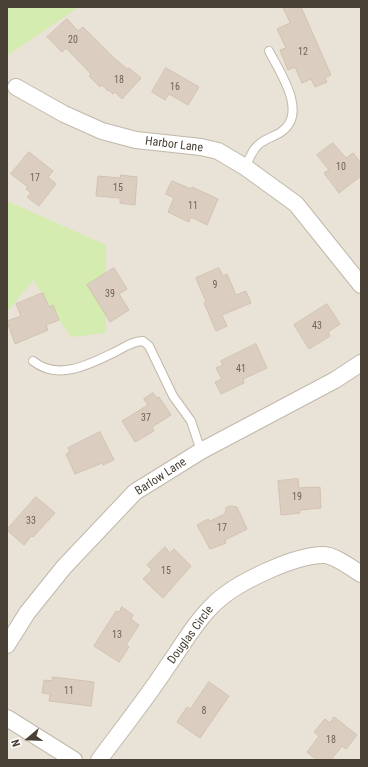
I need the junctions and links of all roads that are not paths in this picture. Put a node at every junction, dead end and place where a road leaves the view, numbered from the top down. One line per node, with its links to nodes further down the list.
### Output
1 (269, 51): 3 (lane)
2 (16, 87): 3 (street, Harbor Lane)
3 (246, 167): 4 (street, Harbor Lane)
4 (361, 284)
5 (33, 361): 7 (lane)
6 (361, 363): 7 (street, Barlow Lane)
7 (201, 450): 9 (street, Barlow Lane)
8 (361, 574): 12 (street, Douglas Circle)
9 (7, 645)
10 (7, 718): 11 (street)
11 (74, 760)
12 (99, 760)

